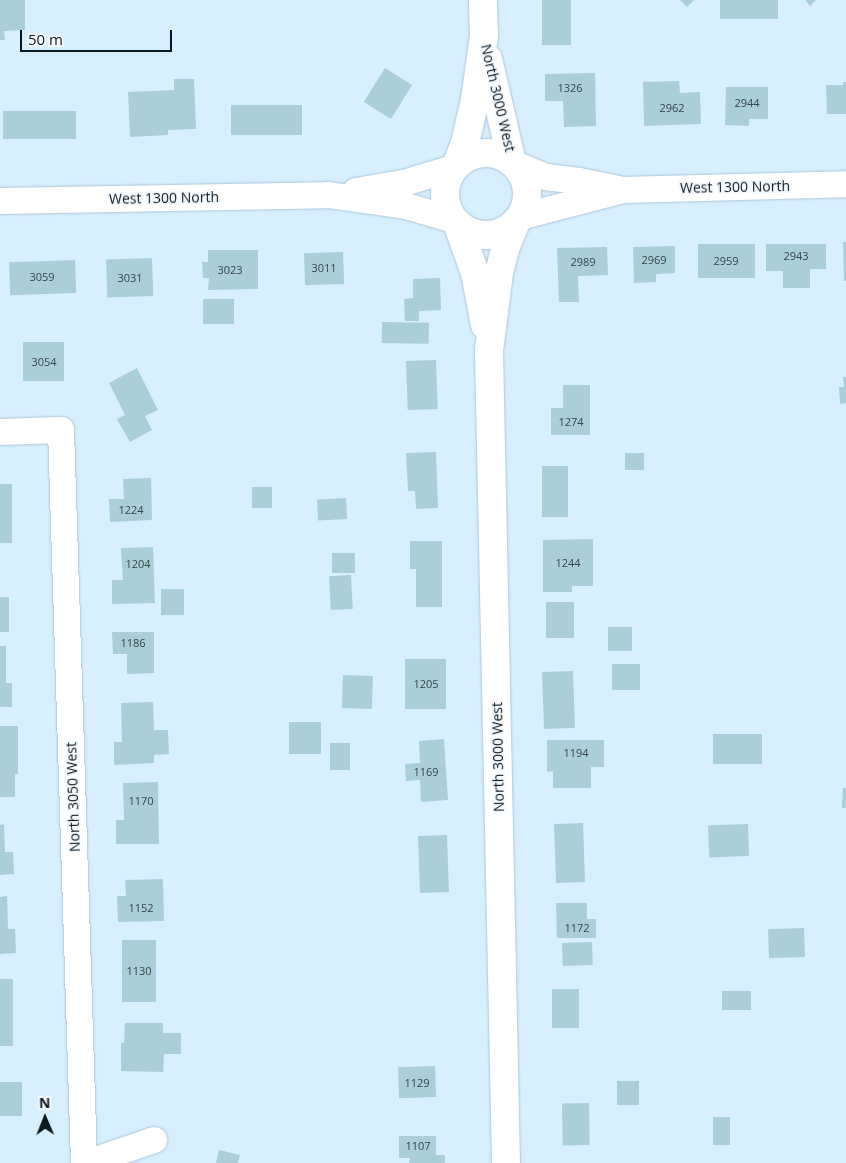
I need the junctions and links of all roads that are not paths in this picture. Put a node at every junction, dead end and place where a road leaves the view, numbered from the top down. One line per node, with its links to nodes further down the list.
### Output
1 (483, 0): 2 (main road, North 3000 West)
2 (484, 35): 3 (main road, North 3000 West); 4 (main road, North 3000 West)
3 (513, 163): 4 (main road); 6 (street, West 1300 North); 9 (main road)
4 (455, 166): 7 (street, West 1300 North); 10 (main road)
5 (846, 184): 6 (street, West 1300 North)
6 (623, 190): 9 (street, West 1300 North)
7 (328, 196): 8 (street, West 1300 North); 10 (street, West 1300 North)
8 (0, 201)
9 (518, 220): 10 (main road); 11 (main road, North 3000 West)
10 (455, 222): 11 (main road, North 3000 West)
11 (489, 351): 15 (main road, North 3000 West)
12 (0, 432): 14 (street, North 3050 West)
13 (154, 1140): 14 (street)
14 (86, 1163)
15 (506, 1163)

